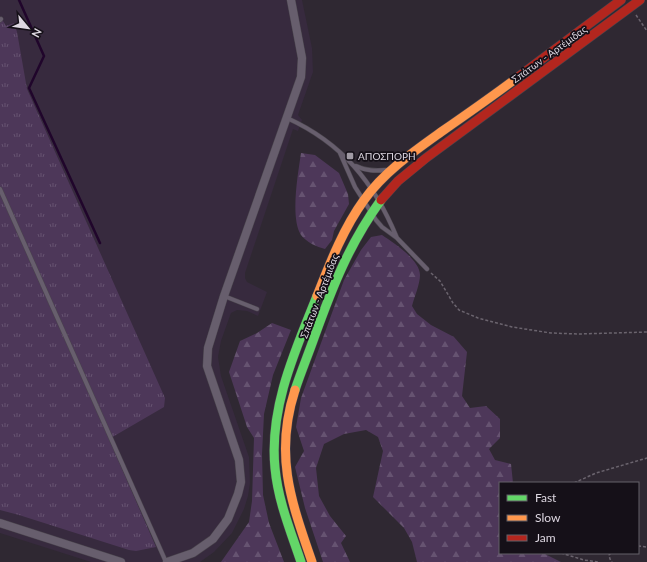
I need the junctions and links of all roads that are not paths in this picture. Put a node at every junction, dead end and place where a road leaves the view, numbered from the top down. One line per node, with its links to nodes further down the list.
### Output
1 (292, 0): 4 (street)
2 (621, 0): 7 (main road, Σπάτων - Αρτέμιδας)
3 (640, 0): 11 (main road, Σπάτων - Αρτέμιδας)
4 (286, 118): 5 (lane); 15 (street)
5 (340, 152): 6 (lane); 10 (lane)
6 (354, 165): 7 (lane); 9 (lane)
7 (393, 168): 9 (main road, Σπάτων - Αρτέμιδας)
8 (0, 189): 19 (lane)
9 (372, 190): 10 (main road, Σπάτων - Αρτέμιδας); 11 (lane)
10 (364, 200): 12 (lane); 20 (main road, Σπάτων - Αρτέμιδας)
11 (380, 202): 12 (main road, Σπάτων - Αρτέμιδας); 13 (lane)
12 (371, 213): 13 (lane); 21 (main road, Σπάτων - Αρτέμιδας)
13 (397, 238): 14 (lane)
14 (427, 269)
15 (224, 296): 16 (lane); 19 (street)
16 (257, 309)
17 (0, 523): 18 (street)
18 (121, 562)
19 (167, 562)
20 (301, 562)
21 (312, 562)

